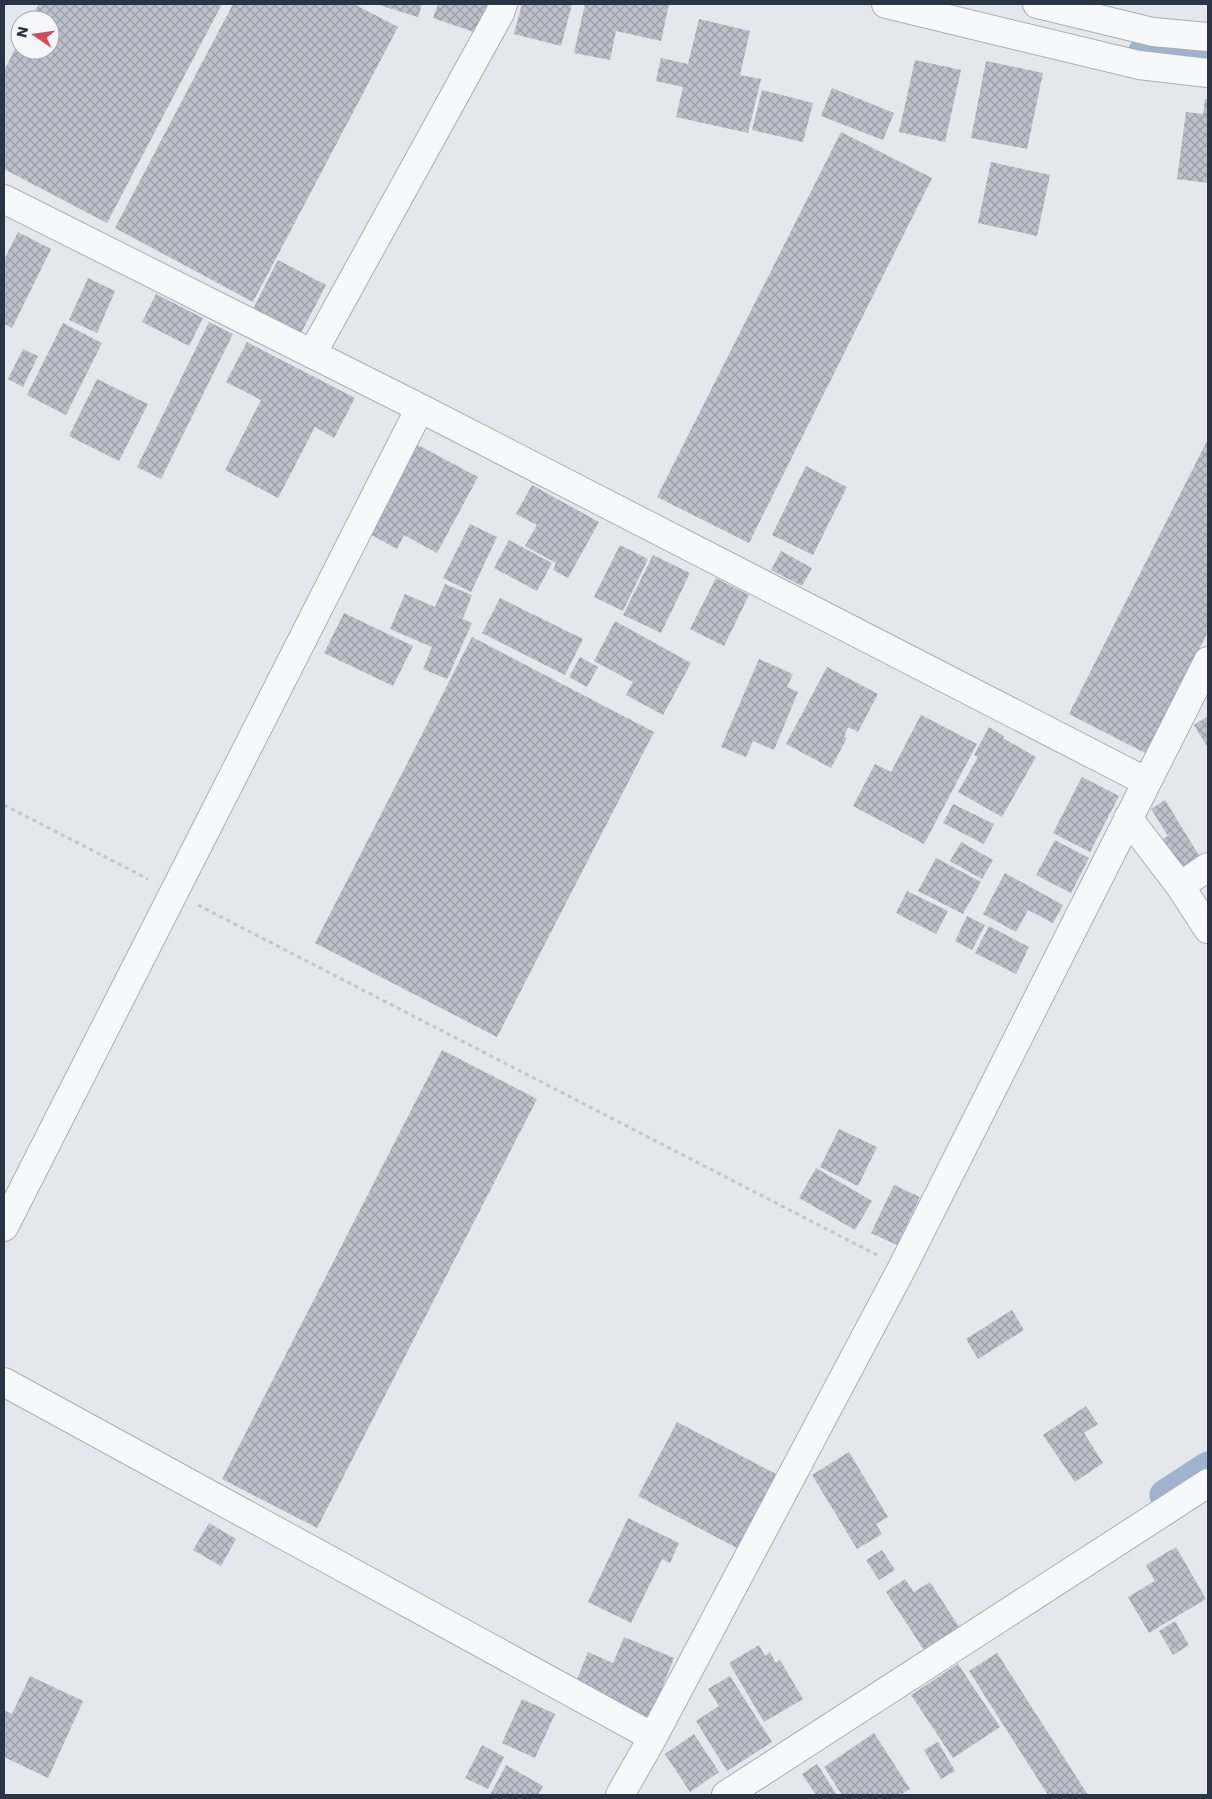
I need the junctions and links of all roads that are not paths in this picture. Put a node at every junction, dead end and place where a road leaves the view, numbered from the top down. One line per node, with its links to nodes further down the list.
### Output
1 (503, 4): 7 (street)
2 (886, 4): 5 (street)
3 (1037, 4): 4 (street)
4 (1208, 37)
5 (1208, 73)
6 (4, 200): 7 (street)
7 (312, 354): 8 (street)
8 (420, 408): 10 (street); 15 (street)
9 (1208, 661): 10 (street)
10 (1147, 782): 11 (street)
11 (1128, 818): 13 (street); 18 (street)
12 (1208, 867): 13 (street)
13 (1180, 886): 14 (street)
14 (1208, 929)
15 (4, 1227)
16 (4, 1382): 18 (street)
17 (1208, 1484): 20 (street)
18 (653, 1737): 19 (street)
19 (627, 1792)
20 (726, 1795)

